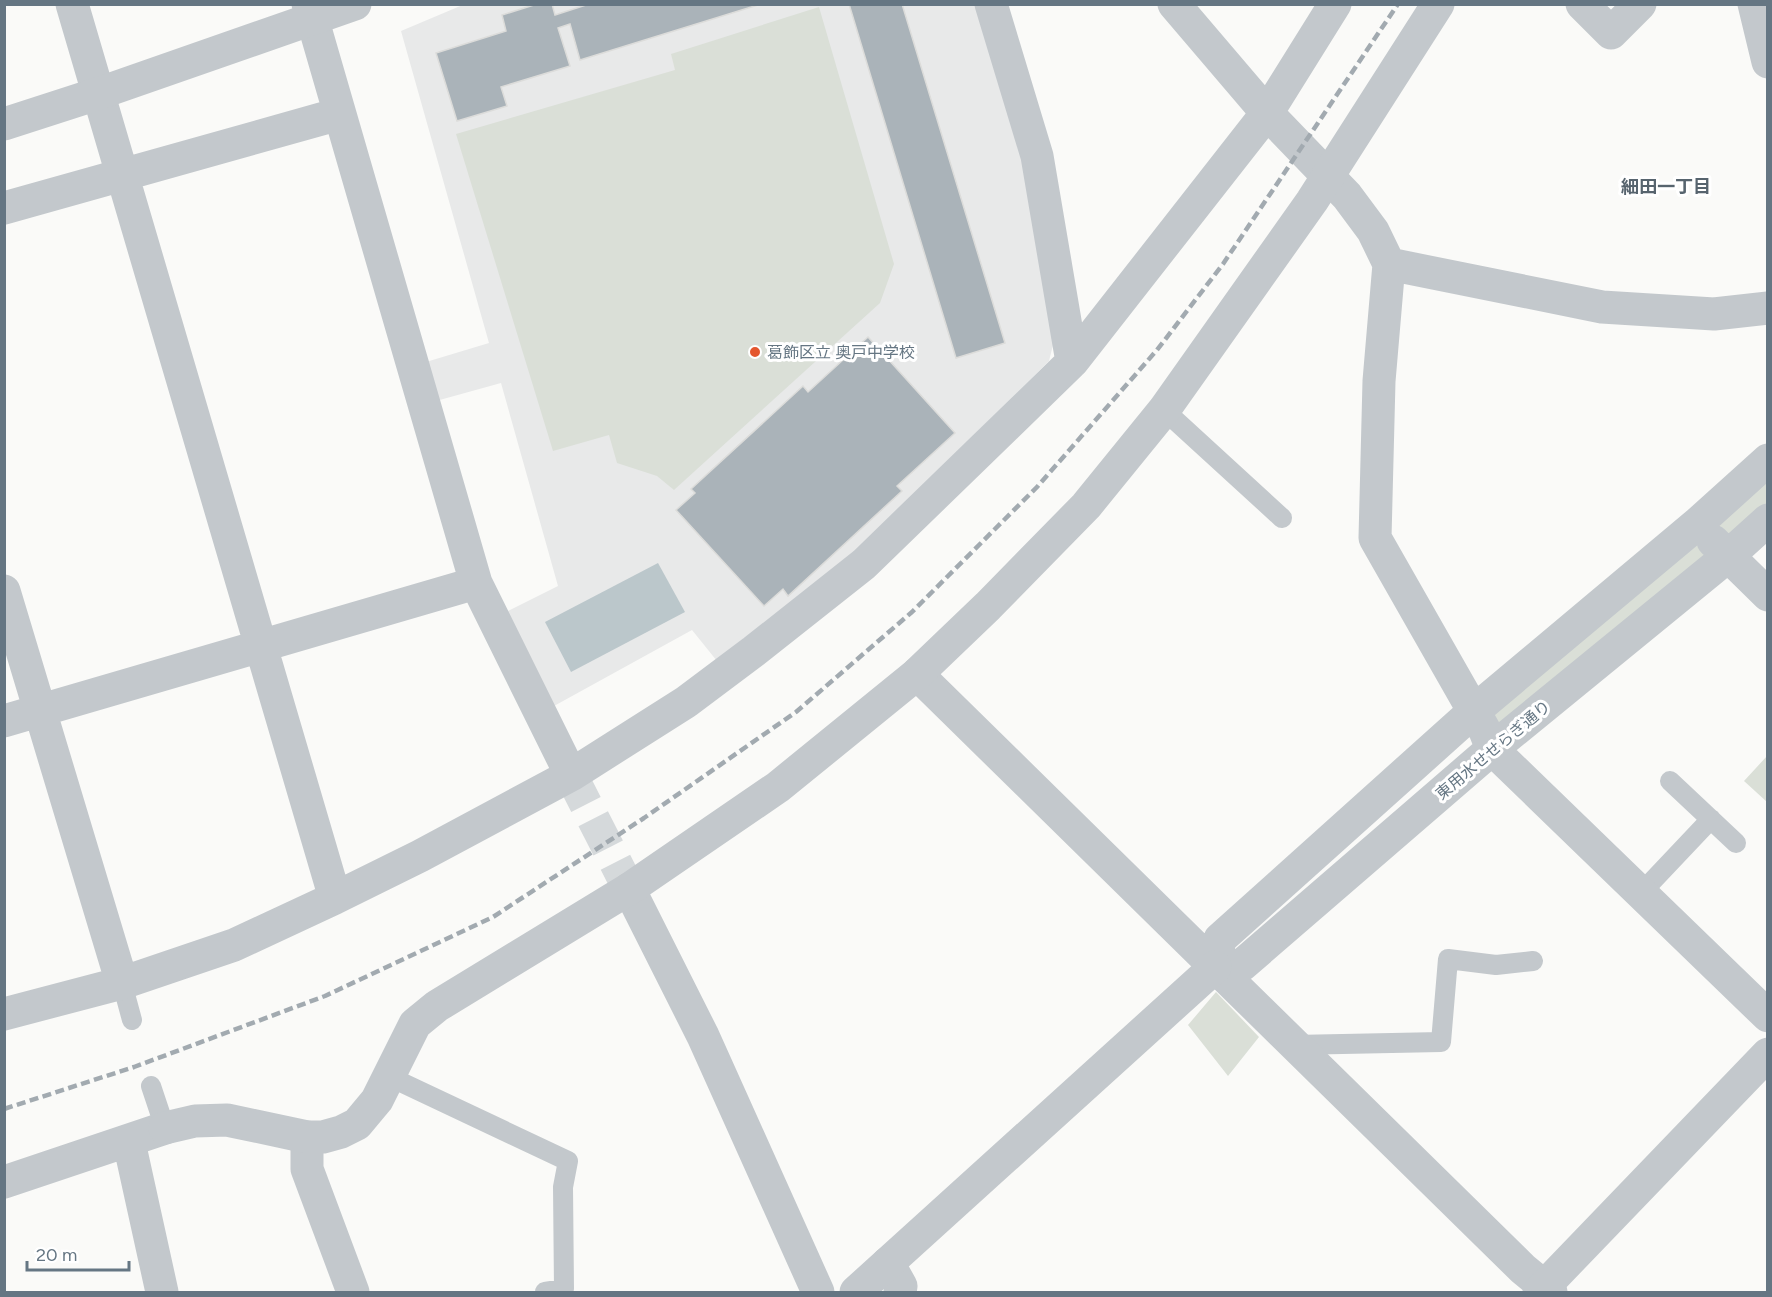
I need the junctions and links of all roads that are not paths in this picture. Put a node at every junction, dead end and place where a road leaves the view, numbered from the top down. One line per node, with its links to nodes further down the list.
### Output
1 (72, 4): 12 (street)
2 (355, 4): 10 (street)
3 (991, 4): 21 (street)
4 (1174, 4): 13 (street)
5 (1335, 4): 13 (street)
6 (1438, 4): 17 (street)
7 (1582, 4): 8 (street)
8 (1640, 4)
9 (1754, 4): 11 (street)
10 (311, 13): 12 (street); 14 (street)
11 (1767, 62)
12 (97, 94): 15 (street); 16 (street)
13 (1267, 113): 17 (street); 21 (street)
14 (339, 114): 16 (street); 28 (street)
15 (4, 124)
16 (121, 174): 18 (street); 31 (street)
17 (1328, 177): 19 (street); 22 (street)
18 (4, 208)
19 (1389, 264): 20 (street); 34 (street)
20 (1767, 308)
21 (1071, 362): 37 (street)
22 (1164, 410): 24 (lane); 32 (street)
23 (1767, 460): 26 (street)
24 (1282, 518)
25 (1767, 520): 27 (street, 東用水せせらぎ通り)
26 (1697, 524): 27 (street); 34 (street)
27 (1727, 557): 30 (street); 36 (street, 東用水せせらぎ通り)
28 (476, 583): 31 (street); 37 (street)
29 (4, 591): 33 (street)
30 (1767, 595)
31 (259, 646): 33 (street); 43 (street)
32 (917, 674): 41 (street); 45 (street)
33 (39, 711): 35 (street); 46 (street)
34 (1474, 711): 36 (street); 45 (street)
35 (4, 721)
36 (1492, 749): 42 (street); 45 (street, 東用水せせらぎ通り)
37 (571, 775): 43 (street)
38 (1670, 781): 39 (lane)
39 (1711, 819): 40 (lane); 42 (lane)
40 (1736, 843)
41 (629, 888): 52 (street); 63 (street)
42 (1641, 894): 48 (street)
43 (335, 898): 46 (street)
44 (1533, 961): 50 (lane)
45 (1215, 967): 50 (street); 58 (street)
46 (122, 983): 47 (street); 49 (lane)
47 (4, 1014)
48 (1767, 1016)
49 (132, 1020)
50 (1293, 1045): 59 (street)
51 (1767, 1054): 59 (street)
52 (390, 1077): 55 (street); 62 (lane)
53 (151, 1086): 54 (lane)
54 (165, 1128): 55 (street); 56 (street)
55 (307, 1137): 61 (street)
56 (129, 1142): 57 (street); 60 (street)
57 (4, 1182)
58 (888, 1263): 64 (street); 65 (street)
59 (1544, 1291)
60 (162, 1293)
61 (353, 1293)
62 (545, 1293)
63 (818, 1293)
64 (856, 1293)
65 (900, 1293)

